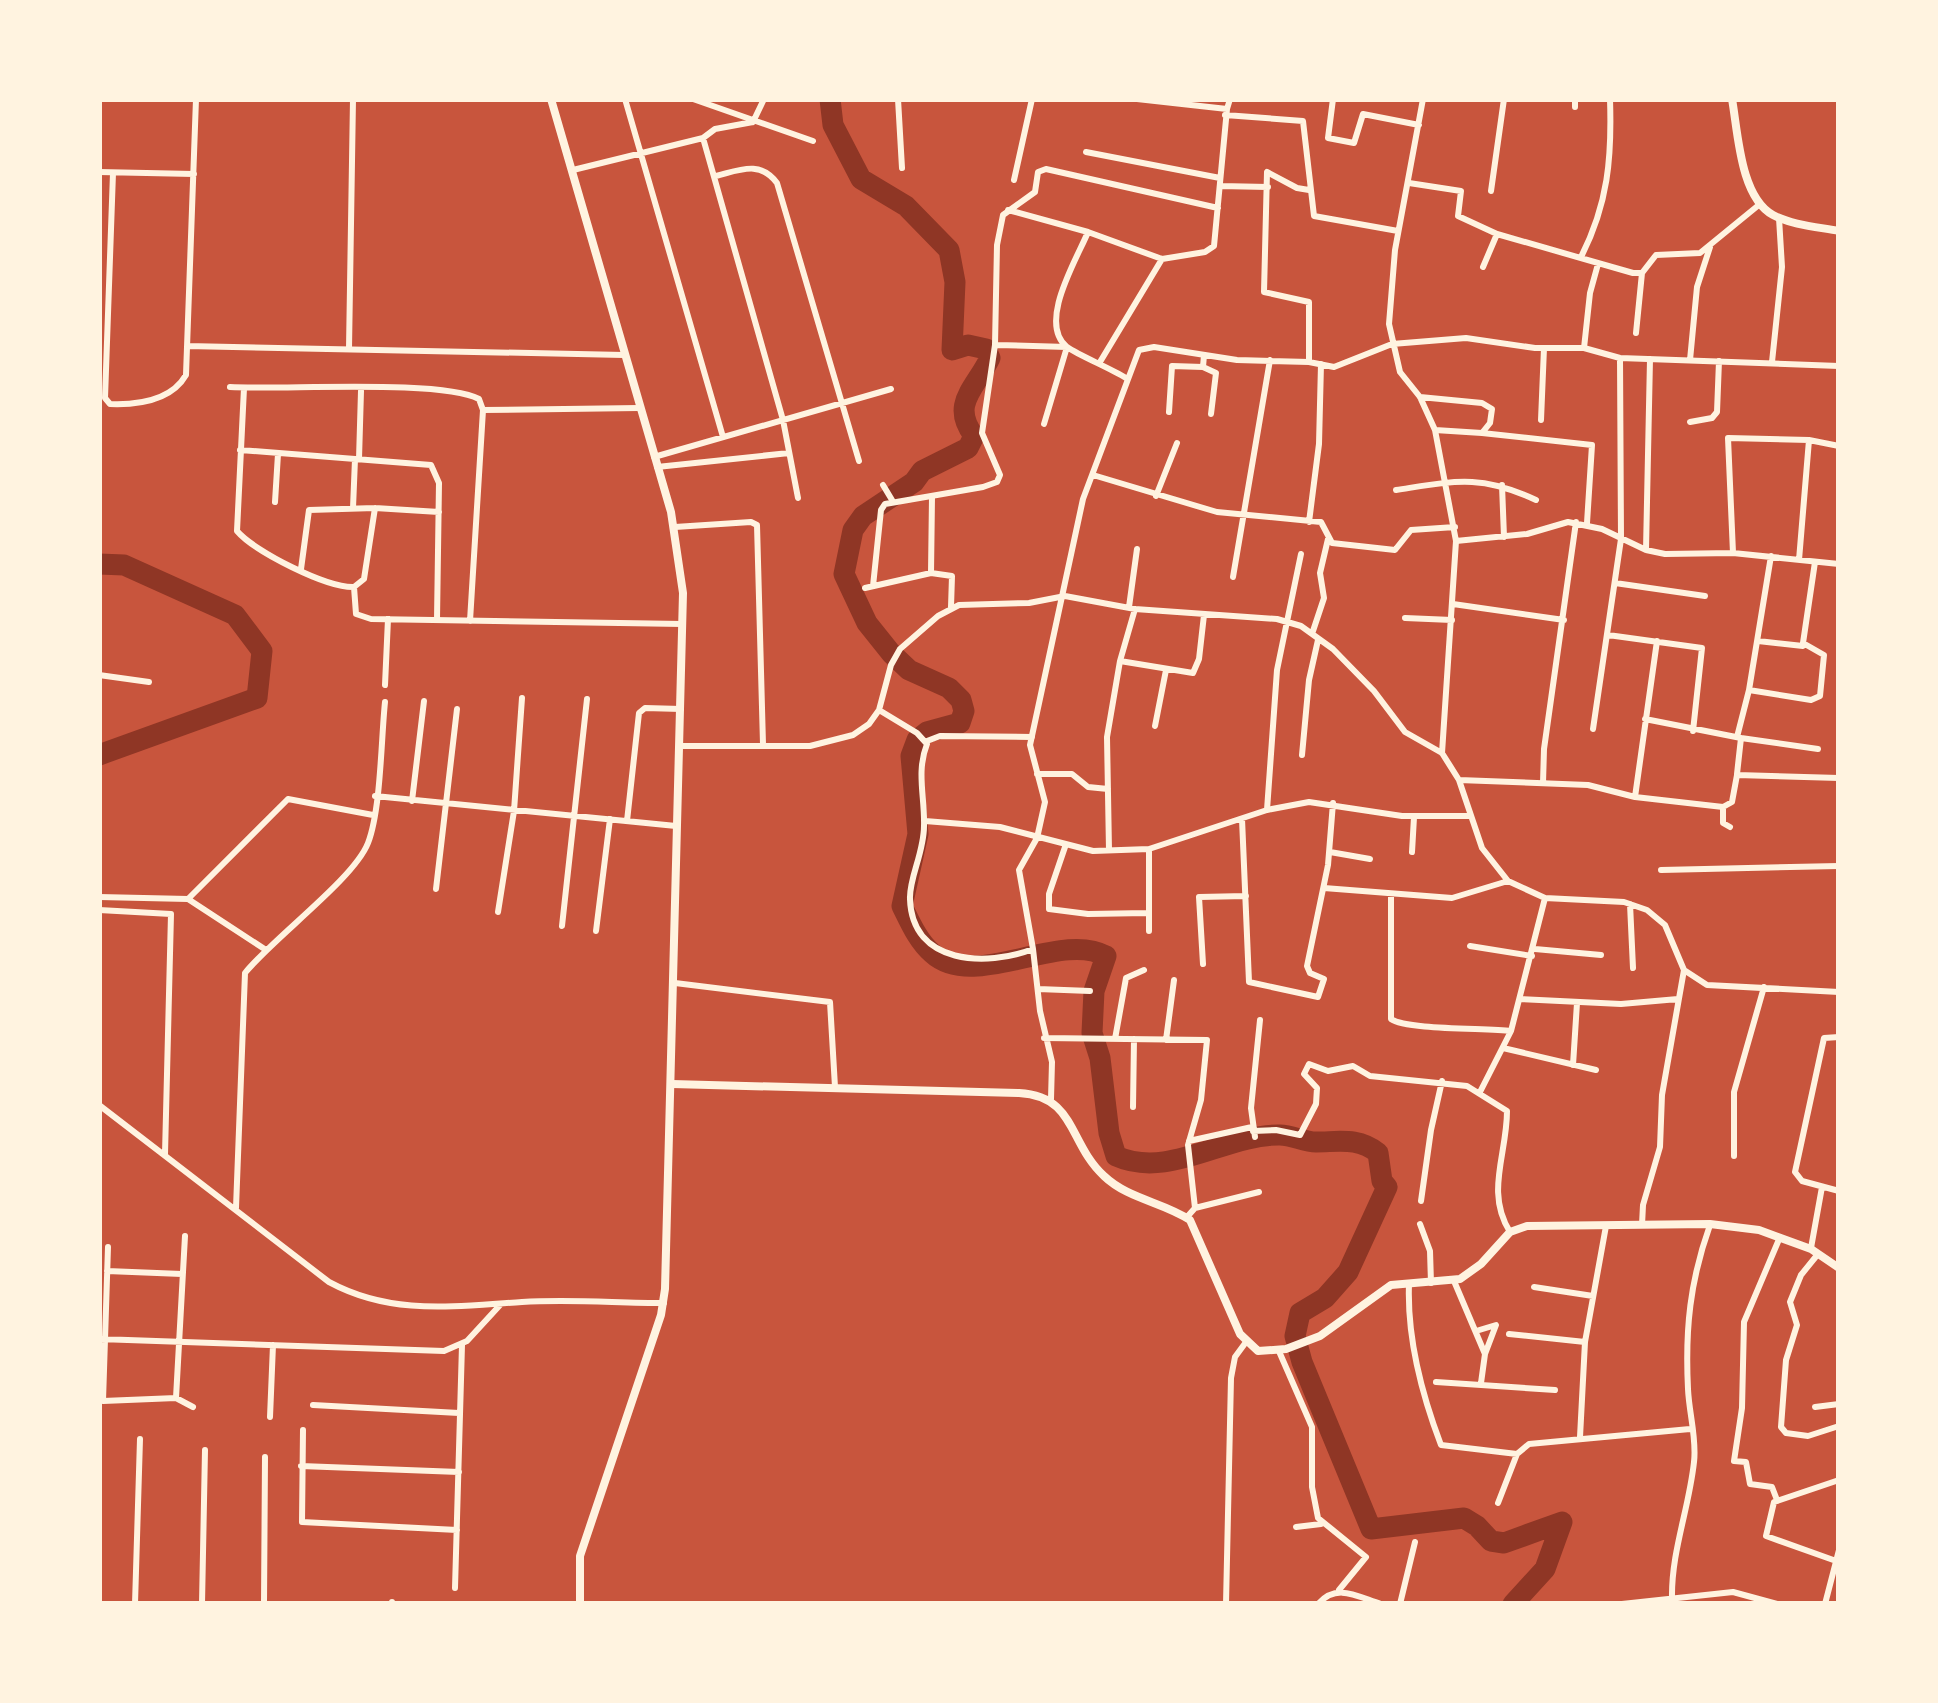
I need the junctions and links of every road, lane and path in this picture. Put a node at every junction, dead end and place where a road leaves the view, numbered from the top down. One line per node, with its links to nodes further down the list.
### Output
1 (196, 99): 27 (street)
2 (353, 99): 56 (street)
3 (551, 99): 24 (street)
4 (625, 99): 22 (street)
5 (693, 99): 17 (street)
6 (764, 99): 17 (street)
7 (898, 99): 23 (street)
8 (1032, 99): 29 (street)
9 (1138, 99): 16 (street)
10 (1230, 99): 16 (street)
11 (1333, 99): 18 (street)
12 (1423, 99): 18 (street)
13 (1504, 99): 34 (street)
14 (1610, 99): 44 (street)
15 (1732, 99): 35 (street)
16 (1226, 112): 30 (street); 33 (street)
17 (753, 122): 19 (street); 20 (street)
18 (1419, 125): 31 (street)
19 (704, 138): 22 (street); 28 (street)
20 (812, 141)
21 (1086, 152): 30 (street)
22 (640, 154): 24 (street); 87 (street)
23 (902, 169)
24 (573, 170): 57 (street)
25 (99, 172): 26 (street)
26 (113, 172): 27 (street); 52 (street)
27 (194, 175): 52 (street)
28 (716, 176): 76 (street); 81 (street)
29 (1014, 180)
30 (1220, 182): 32 (street); 36 (street)
31 (1409, 182): 39 (street); 42 (street)
32 (1268, 188): 33 (street); 65 (street)
33 (1309, 190): 39 (street)
34 (1491, 191)
35 (1760, 204): 38 (street); 43 (street)
36 (1218, 208): 37 (street); 45 (street)
37 (1007, 210): 41 (street); 51 (street)
38 (1779, 218): 40 (street); 66 (street)
39 (1398, 231): 50 (street)
40 (1839, 231)
41 (1088, 232): 45 (street); 53 (street)
42 (1497, 233): 44 (street); 47 (street)
43 (1710, 247): 48 (street); 62 (street)
44 (1581, 257): 46 (street)
45 (1162, 259): 64 (street)
46 (1598, 264): 48 (street); 55 (street)
47 (1483, 267)
48 (1642, 273): 49 (street)
49 (1636, 333)
50 (1392, 344): 54 (street); 67 (street); 75 (street)
51 (995, 345): 53 (street); 102 (street)
52 (187, 346): 56 (street)
53 (1067, 347): 64 (street); 84 (street)
54 (1544, 348): 55 (street); 82 (street)
55 (1584, 348): 59 (street)
56 (349, 350): 57 (street)
57 (623, 355): 77 (street)
58 (1204, 355): 61 (street); 69 (street); 70 (street)
59 (1620, 358): 60 (street); 119 (street)
60 (1650, 359): 62 (street); 122 (street)
61 (1270, 360): 65 (street); 111 (street)
62 (1690, 360): 63 (street)
63 (1719, 361): 66 (street); 83 (street)
64 (1100, 362): 70 (street)
65 (1309, 362): 67 (street)
66 (1772, 362): 68 (street)
67 (1321, 364): 112 (street)
68 (1839, 366)
69 (1203, 367): 79 (street); 80 (street)
70 (1126, 378): 97 (street)
71 (230, 387): 72 (street)
72 (244, 388): 73 (street); 91 (street)
73 (361, 389): 78 (street); 94 (street)
74 (891, 389): 76 (street)
75 (1420, 397): 85 (street); 86 (street)
76 (842, 403): 81 (street); 95 (street)
77 (639, 408): 78 (street); 96 (street)
78 (483, 410): 145 (street)
79 (1168, 412)
80 (1211, 414)
81 (783, 420): 87 (street); 92 (street)
82 (1541, 420)
83 (1690, 422)
84 (1044, 424)
85 (1435, 430): 86 (street); 98 (street)
86 (1482, 433): 114 (street)
87 (723, 437): 96 (street)
88 (1809, 440): 90 (street); 123 (street); 126 (street)
89 (1177, 443): 103 (street)
90 (1839, 446)
91 (240, 450): 93 (street); 129 (street)
92 (789, 453): 96 (street); 104 (street)
93 (278, 454): 94 (street); 107 (street)
94 (357, 459): 108 (street); 110 (street)
95 (859, 461)
96 (656, 462): 115 (street)
97 (1093, 475): 103 (street); 134 (street)
98 (1446, 483): 99 (street); 101 (street); 116 (street)
99 (1502, 484): 106 (street); 117 (street)
100 (883, 485): 105 (street)
101 (1396, 490)
102 (932, 496): 105 (street); 130 (street)
103 (1156, 496): 111 (street)
104 (798, 498)
105 (891, 499): 130 (street)
106 (1535, 500)
107 (275, 502)
108 (353, 508): 109 (street); 129 (street)
109 (375, 508): 110 (street); 133 (street)
110 (439, 512): 142 (street)
111 (1242, 516): 112 (street); 131 (street)
112 (1309, 522): 118 (street)
113 (1576, 523): 114 (street); 117 (street); 144 (street)
114 (1586, 524): 119 (street)
115 (675, 527): 147 (street); 174 (street)
116 (1455, 527): 118 (street); 120 (street)
117 (1504, 537): 120 (street)
118 (1328, 539): 149 (street)
119 (1622, 539): 122 (street); 132 (street)
120 (1456, 541): 136 (street)
121 (1137, 549): 138 (street)
122 (1646, 550): 123 (street)
123 (1733, 553): 125 (street)
124 (1301, 554): 146 (street)
125 (1771, 556): 126 (street); 151 (street)
126 (1798, 560): 127 (street)
127 (1815, 562): 128 (street); 152 (street)
128 (1839, 565)
129 (301, 569): 133 (street)
130 (931, 572): 137 (street)
131 (1233, 577)
132 (1616, 583): 135 (street); 148 (street)
133 (354, 586): 141 (street)
134 (1064, 596): 137 (street); 138 (street); 170 (street)
135 (1706, 596)
136 (1453, 604): 143 (street); 144 (street)
137 (951, 607): 165 (street)
138 (1132, 608): 139 (street); 153 (street)
139 (1204, 614): 146 (street); 154 (street)
140 (1405, 618): 143 (street)
141 (388, 619): 142 (street); 157 (street)
142 (437, 620): 145 (street)
143 (1452, 620): 176 (street)
144 (1564, 620): 182 (street)
145 (470, 621): 147 (street)
146 (1289, 622): 149 (street); 190 (street)
147 (683, 625): 164 (street)
148 (1608, 634): 150 (street); 168 (street)
149 (1315, 637): 176 (street); 177 (street)
150 (1657, 641): 166 (street); 169 (street)
151 (1758, 641): 152 (street); 158 (street)
152 (1804, 646): 158 (street)
153 (1120, 661): 154 (street); 183 (street)
154 (1166, 670): 167 (street)
155 (99, 675): 156 (street)
156 (149, 682)
157 (386, 685)
158 (1749, 690): 171 (street)
159 (522, 698): 191 (street)
160 (587, 699): 193 (street)
161 (424, 701): 186 (street)
162 (385, 702): 184 (street)
163 (457, 709): 188 (street)
164 (682, 709): 173 (street); 198 (street)
165 (879, 710): 172 (street); 174 (street)
166 (1645, 719): 169 (street); 185 (street)
167 (1154, 726)
168 (1593, 729)
169 (1694, 731): 171 (street)
170 (1032, 736): 172 (street); 178 (street)
171 (1739, 737): 175 (street); 179 (street)
172 (922, 738): 199 (street)
173 (682, 746): 174 (street); 200 (street)
174 (763, 746)
175 (1818, 749)
176 (1442, 753): 181 (street)
177 (1302, 755)
178 (1037, 774): 183 (street); 202 (street)
179 (1737, 775): 180 (street); 189 (street)
180 (1839, 778)
181 (1459, 779): 182 (street); 194 (street)
182 (1543, 783): 185 (street)
183 (1108, 789): 205 (street)
184 (375, 796): 186 (street); 192 (street)
185 (1635, 797): 189 (street)
186 (412, 801): 188 (street)
187 (1333, 803): 190 (street); 195 (street); 206 (street)
188 (446, 804): 191 (street); 213 (street)
189 (1723, 807): 201 (street)
190 (1267, 810): 196 (street)
191 (514, 811): 193 (street); 221 (street)
192 (373, 814): 218 (street); 227 (street)
193 (573, 816): 197 (street); 223 (street)
194 (1469, 816): 195 (street); 211 (street)
195 (1414, 817): 207 (street)
196 (1242, 818): 204 (street); 215 (street)
197 (610, 819): 198 (street); 224 (street)
198 (627, 821): 200 (street)
199 (925, 821): 202 (street); 229 (street)
200 (680, 827): 236 (street)
201 (1730, 827)
202 (1037, 838): 203 (street); 229 (street)
203 (1065, 847): 205 (street); 222 (street)
204 (1149, 849): 205 (street); 222 (street)
205 (1109, 850)
206 (1330, 852): 208 (street); 212 (street)
207 (1412, 852)
208 (1370, 859)
209 (1839, 866): 210 (street)
210 (1661, 870)
211 (1508, 881): 214 (street); 217 (street)
212 (1324, 888): 214 (street); 215 (street)
213 (436, 889)
214 (1391, 894): 245 (street)
215 (1246, 896): 231 (street)
216 (99, 897): 218 (street)
217 (1546, 898): 219 (street); 228 (street)
218 (188, 899): 227 (street)
219 (1630, 904): 232 (street); 234 (street)
220 (99, 910): 263 (street)
221 (498, 912)
222 (1147, 913): 225 (street)
223 (562, 926)
224 (596, 931)
225 (1149, 931)
226 (1470, 946): 228 (street)
227 (267, 950): 269 (street)
228 (1534, 952): 230 (street); 242 (street)
229 (1033, 953): 238 (street)
230 (1601, 955)
231 (1203, 964)
232 (1633, 968)
233 (1144, 970): 248 (street)
234 (1684, 970): 237 (street); 241 (street)
235 (1174, 980): 250 (street)
236 (675, 983): 255 (street); 256 (street)
237 (1764, 987): 240 (street); 264 (street)
238 (1038, 989): 239 (street); 247 (street)
239 (1090, 991)
240 (1839, 992)
241 (1678, 998): 243 (street); 274 (street)
242 (1519, 999): 243 (street); 245 (street)
243 (1576, 1003): 252 (street)
244 (1260, 1020): 261 (street)
245 (1510, 1031): 251 (street)
246 (1839, 1037): 265 (street)
247 (1044, 1038): 248 (street); 258 (street)
248 (1115, 1039): 249 (street)
249 (1135, 1039): 250 (street); 260 (street)
250 (1166, 1040): 262 (street)
251 (1503, 1048): 252 (street); 257 (street)
252 (1573, 1065): 253 (street)
253 (1596, 1070)
254 (1442, 1082): 257 (street); 261 (street); 268 (street)
255 (672, 1084): 256 (street); 289 (street)
256 (835, 1087): 258 (street)
257 (1480, 1092): 276 (street)
258 (1051, 1099): 271 (street)
259 (99, 1105): 263 (street)
260 (1133, 1107)
261 (1253, 1132): 262 (street)
262 (1188, 1143): 270 (street)
263 (165, 1154): 269 (street)
264 (1734, 1156)
265 (1822, 1186): 266 (street); 280 (street)
266 (1839, 1191)
267 (1259, 1192): 270 (street)
268 (1421, 1202)
269 (236, 1208): 290 (street)
270 (1195, 1208): 271 (street)
271 (1187, 1217): 295 (street)
272 (1420, 1224): 286 (street)
273 (1710, 1224): 274 (street); 278 (street); 313 (street)
274 (1642, 1225): 275 (street)
275 (1606, 1226): 276 (street); 288 (street)
276 (1510, 1232): 284 (street)
277 (185, 1236): 283 (street)
278 (1780, 1237): 280 (street); 323 (street)
279 (108, 1247): 282 (street)
280 (1815, 1251): 281 (street); 312 (street)
281 (1839, 1268)
282 (107, 1271): 283 (street); 293 (street)
283 (183, 1274): 294 (street)
284 (1454, 1281): 286 (street); 291 (street)
285 (1409, 1282): 286 (street); 299 (street); 318 (street)
286 (1432, 1283)
287 (1534, 1287): 288 (street)
288 (1593, 1296): 296 (street)
289 (664, 1303): 290 (street); 338 (street)
290 (501, 1304): 298 (street)
291 (1476, 1331): 300 (street); 300 (street)
292 (1509, 1334): 296 (street)
293 (102, 1339): 294 (street); 305 (street)
294 (179, 1342): 297 (street); 304 (street)
295 (1246, 1342): 299 (street); 339 (street)
296 (1585, 1342): 315 (street)
297 (273, 1345): 298 (street); 311 (street)
298 (463, 1345): 310 (street)
299 (1282, 1349): 325 (street)
300 (1485, 1354): 302 (street)
301 (1436, 1382): 302 (street)
302 (1481, 1383): 303 (street)
303 (1556, 1390)
304 (176, 1398): 305 (street); 308 (street)
305 (101, 1401)
306 (1839, 1403): 309 (street)
307 (313, 1406): 310 (street)
308 (193, 1407)
309 (1815, 1407)
310 (460, 1413): 321 (street)
311 (270, 1417)
312 (1839, 1426)
313 (1690, 1429): 315 (street); 333 (street)
314 (303, 1430): 320 (street)
315 (1580, 1437): 318 (street)
316 (140, 1439): 335 (street)
317 (205, 1450): 336 (street)
318 (1517, 1454): 324 (street)
319 (265, 1457): 337 (street)
320 (301, 1466): 321 (street); 327 (street)
321 (459, 1472): 327 (street)
322 (1839, 1480): 323 (street)
323 (1776, 1501): 330 (street)
324 (1498, 1503)
325 (1321, 1524): 326 (street); 332 (street)
326 (1296, 1527)
327 (457, 1530): 331 (street)
328 (1415, 1542): 342 (street)
329 (1839, 1550): 330 (street)
330 (1837, 1562): 345 (street)
331 (455, 1588)
332 (1339, 1590): 340 (street); 341 (street)
333 (1672, 1599): 334 (street); 344 (street)
334 (1653, 1602): 343 (street)
335 (134, 1604)
336 (202, 1604)
337 (264, 1604)
338 (580, 1604)
339 (1226, 1604)
340 (1318, 1604)
341 (1381, 1604)
342 (1400, 1604)
343 (1622, 1604)
344 (1777, 1604)
345 (1825, 1604)

